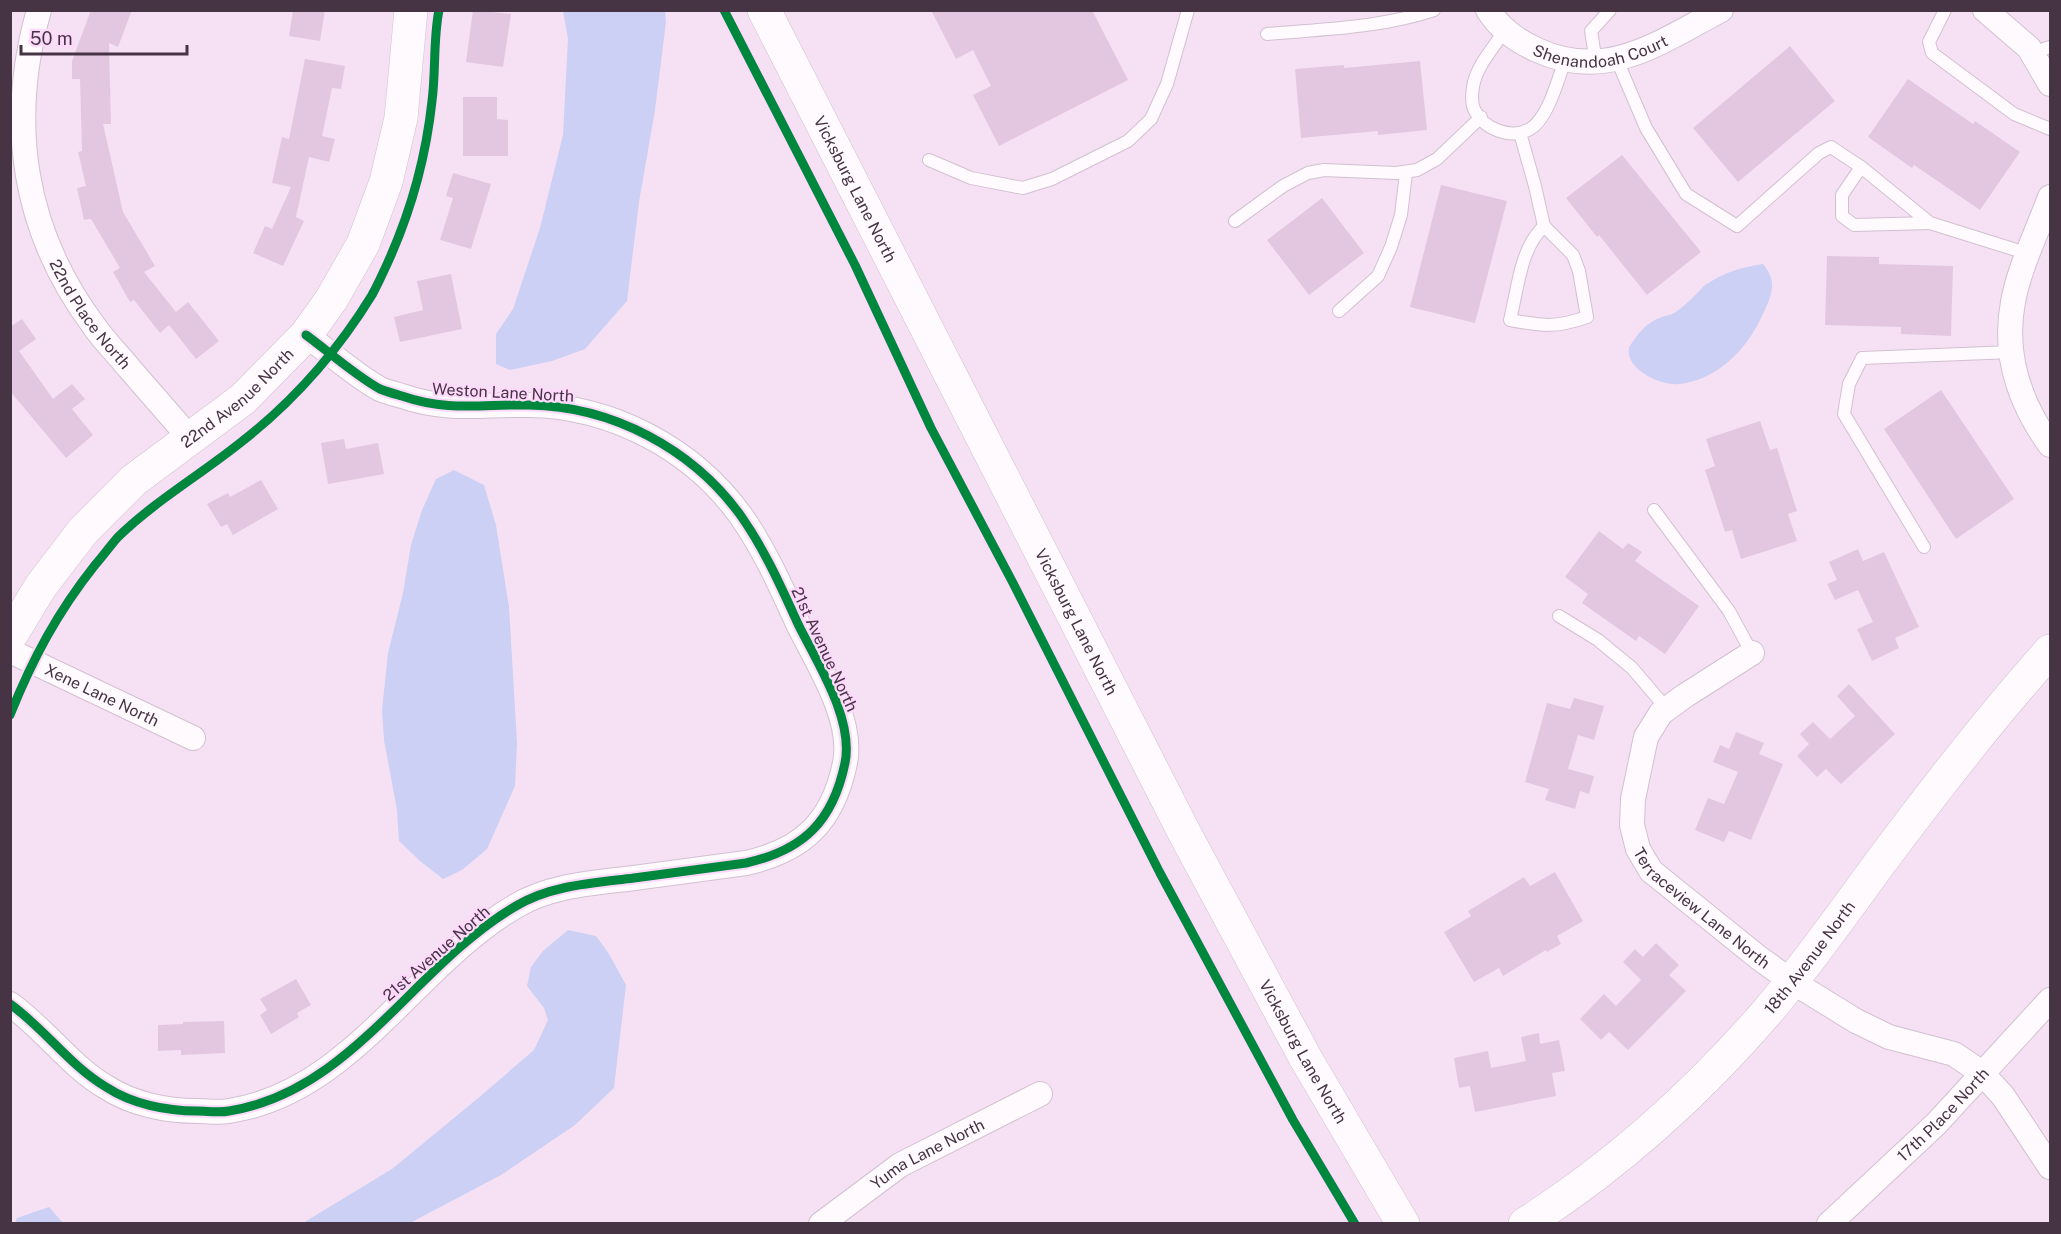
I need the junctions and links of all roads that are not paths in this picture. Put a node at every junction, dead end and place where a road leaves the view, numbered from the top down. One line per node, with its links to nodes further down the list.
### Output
1 (39, 10): 22 (street, 22nd Place North)
2 (411, 10): 30 (street, 22nd Avenue North)
3 (764, 10): 51 (street, Vicksburg Lane North)
4 (1188, 10): 20 (lane)
5 (1434, 10): 12 (lane)
6 (1488, 10): 11 (street, Shenandoah Court)
7 (1610, 10): 15 (lane)
8 (1721, 10): 15 (street, Shenandoah Court)
9 (1945, 10): 18 (lane)
10 (1985, 10): 13 (street)
11 (1505, 30): 14 (street, Shenandoah Court); 17 (lane)
12 (1267, 34)
13 (2041, 50): 16 (street)
14 (1564, 60): 15 (street, Shenandoah Court); 19 (lane)
15 (1607, 61): 21 (lane)
16 (2050, 84)
17 (1481, 117): 19 (lane); 23 (lane)
18 (2050, 129)
19 (1520, 133): 27 (lane)
20 (929, 160)
21 (1861, 167): 26 (lane); 26 (lane)
22 (18, 172): 32 (street, 22nd Place North)
23 (1406, 173): 25 (lane); 29 (lane)
24 (2050, 202): 28 (street)
25 (1235, 221)
26 (1930, 223): 28 (lane)
27 (1544, 226): 27 (lane)
28 (2029, 254): 31 (street)
29 (1339, 311)
30 (306, 335): 32 (street, 22nd Avenue North); 36 (street, Weston Lane North)
31 (2012, 352): 33 (street); 35 (lane)
32 (189, 437): 38 (street, 22nd Avenue North)
33 (2050, 445)
34 (1654, 510): 41 (lane)
35 (1924, 547)
36 (767, 558): 46 (street, 21st Avenue North)
37 (1559, 616): 42 (lane)
38 (10, 637)
39 (10, 651): 43 (street, Xene Lane North)
40 (2050, 651): 44 (street, 18th Avenue North)
41 (1752, 652): 42 (street, Terraceview Lane North)
42 (1667, 709): 44 (street, Terraceview Lane North)
43 (193, 738)
44 (1791, 981): 47 (street, Terraceview Lane North); 52 (street, 18th Avenue North)
45 (2050, 1000): 47 (street, 17th Place North)
46 (10, 1004)
47 (1982, 1073): 49 (street, Terraceview Lane North); 53 (street, 17th Place North)
48 (1040, 1094): 50 (street, Yuma Lane North)
49 (2050, 1167)
50 (821, 1224)
51 (1403, 1224)
52 (1524, 1224)
53 (1829, 1224)

